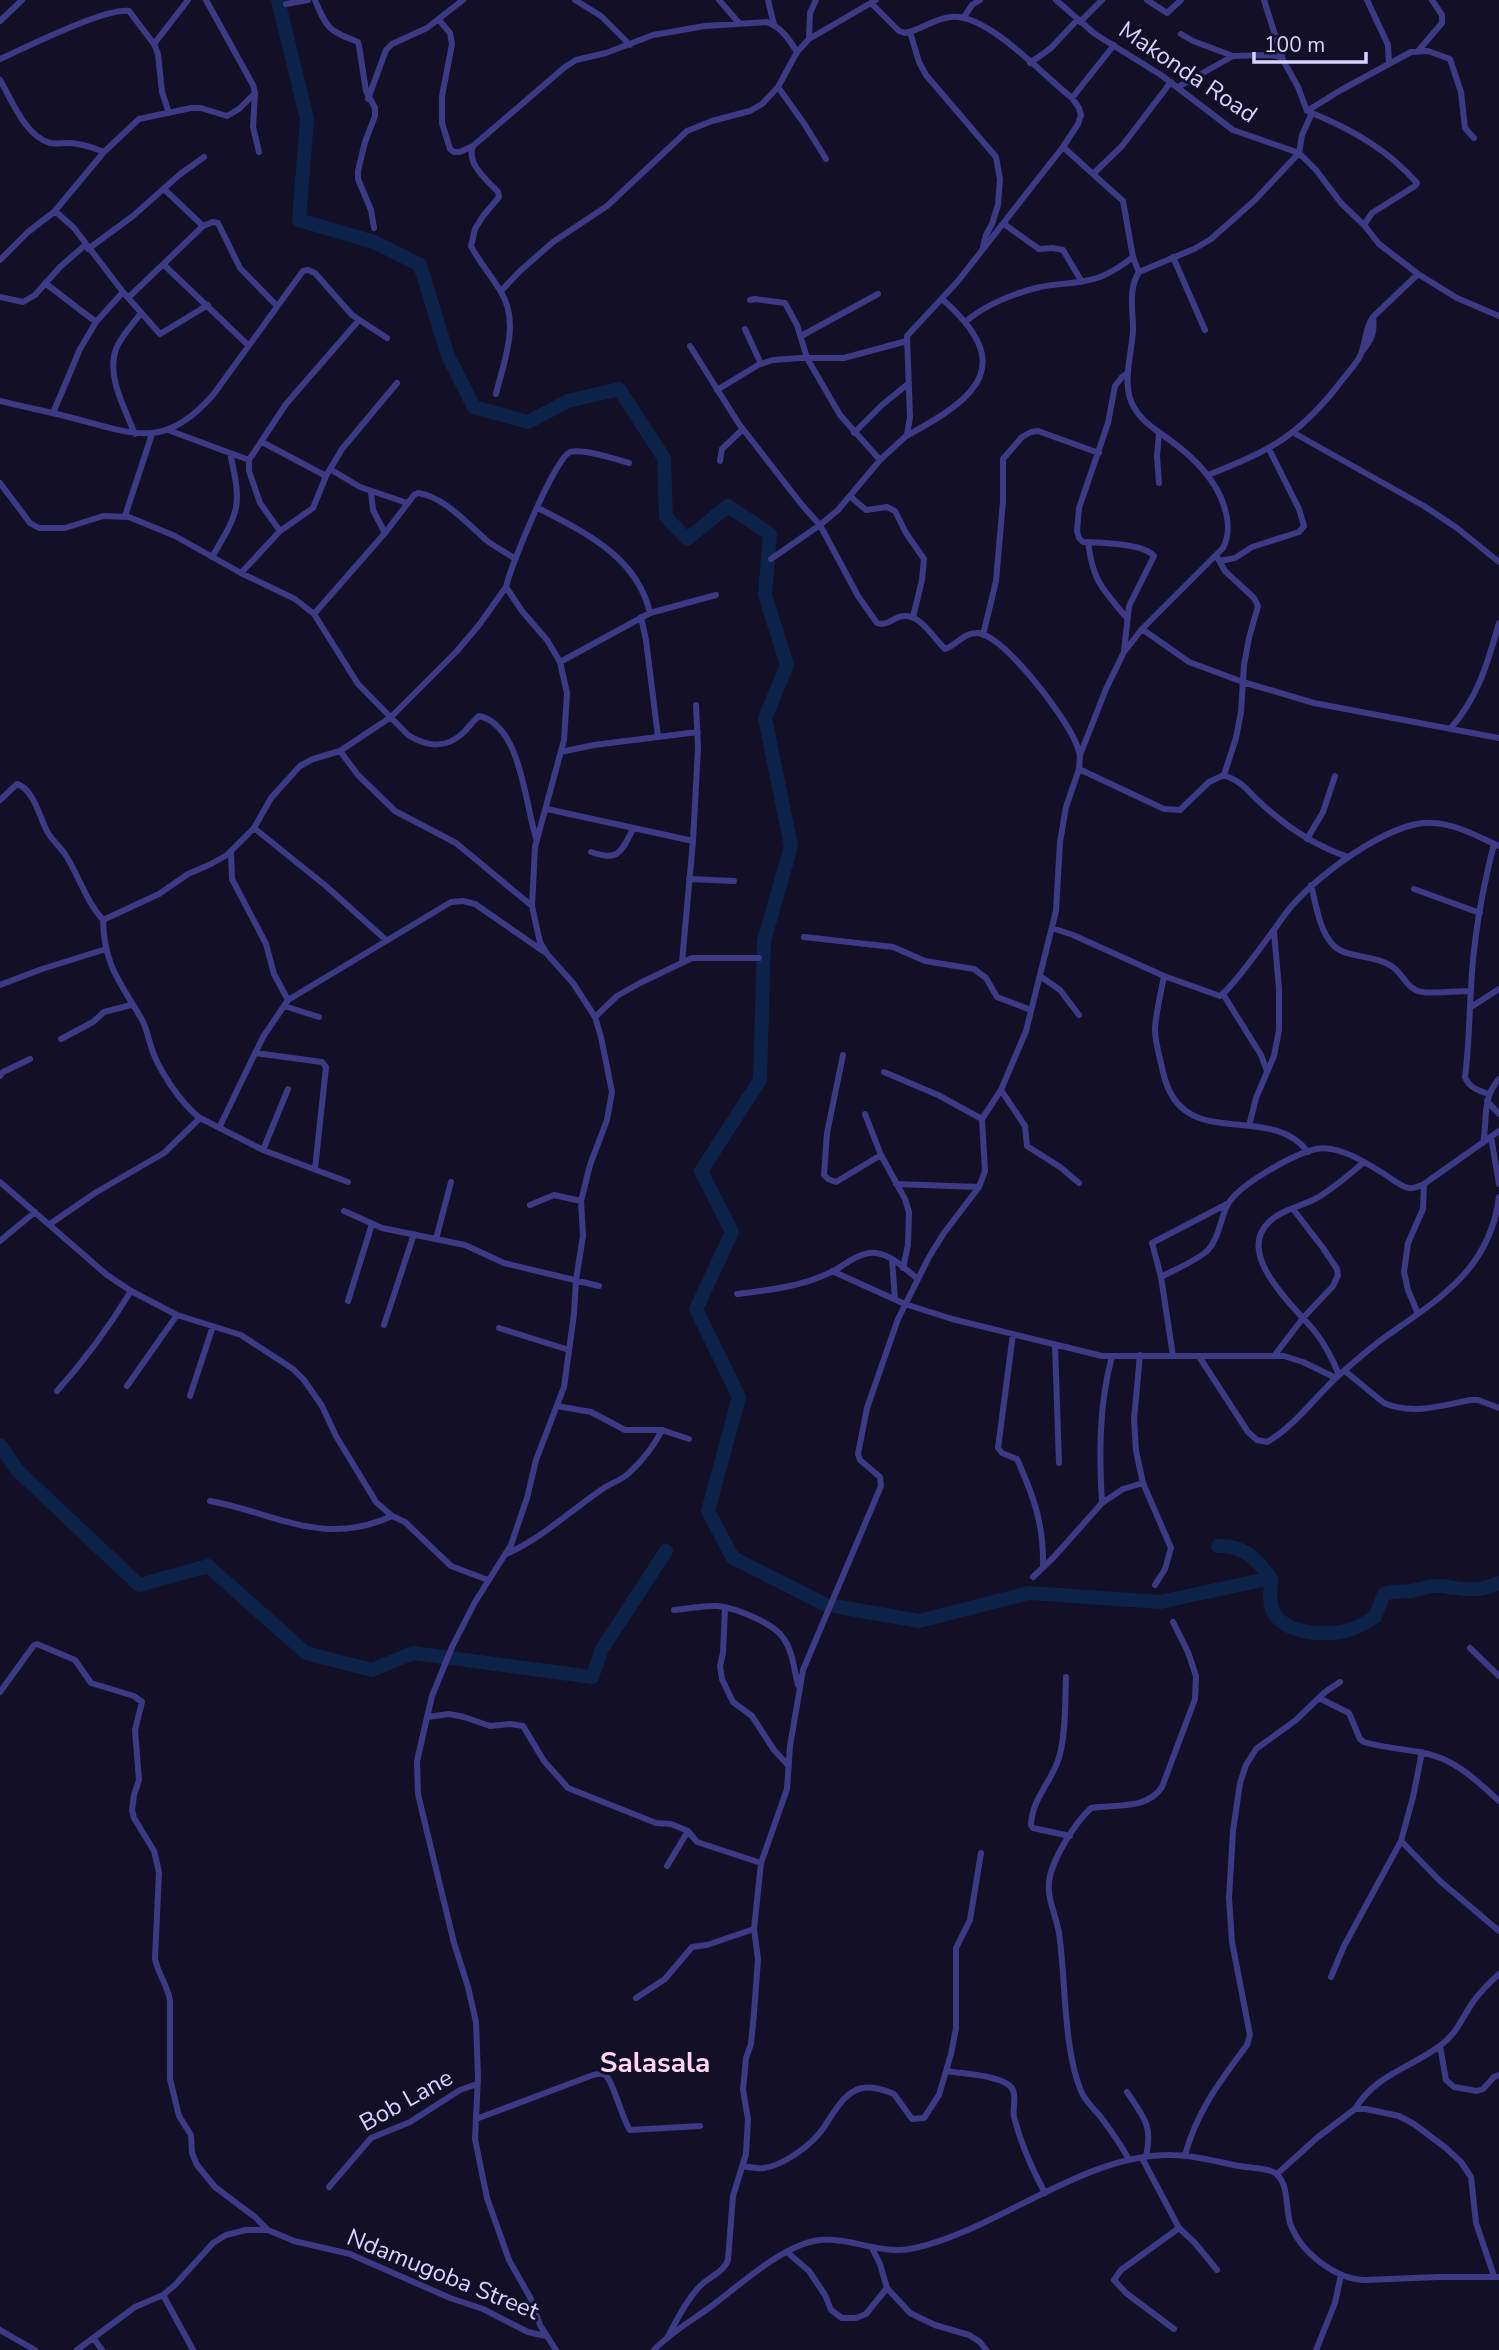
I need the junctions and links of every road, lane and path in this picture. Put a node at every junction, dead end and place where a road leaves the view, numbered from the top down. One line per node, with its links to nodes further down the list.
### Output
1 (22, 0): 23 (street)
2 (188, 0): 30 (street)
3 (206, 0): 44 (street)
4 (308, 0): 20 (street)
5 (315, 0): 46 (street)
6 (463, 0): 22 (street)
7 (575, 0): 31 (street)
8 (719, 0): 25 (street)
9 (768, 0): 26 (street)
10 (816, 0): 29 (street)
11 (980, 0): 21 (street)
12 (1056, 0): 24 (street, Makonda Road)
13 (1102, 0): 24 (street)
14 (1147, 0): 15 (street)
15 (1181, 0)
16 (1264, 0): 37 (street)
17 (1367, 0): 39 (street)
18 (1432, 0): 33 (street)
19 (874, 2): 27 (street); 29 (street)
20 (286, 4)
21 (964, 17): 27 (street); 38 (street)
22 (439, 20): 46 (street); 50 (street)
23 (0, 21)
24 (1079, 21): 32 (street, Makonda Road); 38 (street)
25 (739, 23): 26 (street); 31 (street)
26 (774, 25): 34 (street)
27 (910, 32): 65 (street)
28 (1181, 34): 35 (street)
29 (809, 39): 34 (street)
30 (154, 44): 36 (street); 48 (street)
31 (630, 45): 50 (street)
32 (1114, 45): 41 (street, Makonda Road); 45 (street)
33 (1419, 50): 39 (street); 49 (street)
34 (797, 52): 42 (street)
35 (1233, 56): 37 (street); 43 (street)
36 (0, 59)
37 (1283, 60): 47 (street)
38 (1030, 63): 45 (street)
39 (1389, 63): 47 (street)
40 (0, 80): 52 (street)
41 (1171, 82): 43 (street, Makonda Road); 57 (street)
42 (778, 88): 56 (street); 74 (street)
43 (1178, 88): 54 (street, Makonda Road)
44 (255, 93): 48 (street); 53 (street)
45 (1072, 98): 51 (street)
46 (368, 99): 63 (street)
47 (1310, 112): 54 (street); 61 (street)
48 (169, 113): 52 (street)
49 (1474, 138)
50 (473, 146): 74 (street)
51 (1063, 147): 57 (street); 60 (street)
52 (104, 152): 59 (street)
53 (259, 152)
54 (1299, 153): 61 (street, Makonda Road); 67 (street)
55 (204, 157): 58 (street)
56 (826, 159)
57 (1093, 174): 66 (street)
58 (164, 189): 62 (street); 64 (street)
59 (55, 211): 64 (street); 68 (street)
60 (1004, 223): 65 (street); 73 (street)
61 (1364, 225): 71 (street, Makonda Road)
62 (203, 226): 69 (street); 81 (street)
63 (374, 228)
64 (87, 247): 72 (street); 76 (street)
65 (983, 249): 78 (street)
66 (1133, 257): 70 (street); 73 (street)
67 (1173, 257): 70 (street); 88 (street)
68 (0, 260)
69 (164, 265): 76 (street); 80 (street)
70 (1139, 272): 96 (street)
71 (1418, 274): 83 (street, Makonda Road); 107 (street)
72 (45, 282): 77 (street); 85 (street)
73 (1082, 282): 86 (street)
74 (501, 291): 100 (street)
75 (878, 294): 89 (street)
76 (125, 295): 82 (street); 85 (street)
77 (0, 297)
78 (942, 299): 86 (street); 91 (street)
79 (750, 300): 89 (street)
80 (208, 305): 82 (street); 92 (street)
81 (277, 306): 84 (street); 92 (street)
82 (141, 313): 108 (street)
83 (1499, 316)
84 (359, 320): 90 (street); 111 (street)
85 (96, 322): 102 (street)
86 (965, 322): 110 (street)
87 (745, 329): 95 (street)
88 (1205, 330)
89 (801, 336): 94 (street)
90 (387, 338)
91 (907, 341): 94 (street); 98 (street)
92 (248, 345): 104 (street)
93 (690, 346): 99 (street)
94 (807, 358): 95 (street); 105 (street)
95 (761, 364): 99 (street)
96 (1128, 373): 106 (street); 114 (street)
97 (397, 383): 119 (street)
98 (909, 383): 105 (street); 110 (street)
99 (717, 390): 103 (street)
100 (496, 394)
101 (0, 401): 102 (street)
102 (53, 413): 108 (street)
103 (743, 429): 117 (street); 129 (street)
104 (168, 430): 109 (street); 113 (street)
105 (854, 433): 116 (street)
106 (1160, 433): 120 (street); 123 (street)
107 (1294, 433): 112 (street); 137 (street)
108 (135, 434): 109 (street)
109 (152, 434): 128 (street)
110 (907, 436): 116 (street)
111 (262, 442): 115 (street); 121 (street)
112 (1269, 449): 120 (street); 135 (street)
113 (230, 453): 115 (street); 133 (street)
114 (1099, 453): 132 (street); 148 (street)
115 (249, 460): 130 (street)
116 (880, 460): 125 (street)
117 (720, 461)
118 (629, 463): 127 (street)
119 (330, 469): 121 (street); 124 (street)
120 (1208, 475): 135 (street)
121 (326, 476): 130 (street)
122 (0, 482): 128 (street)
123 (1159, 483)
124 (371, 492): 126 (street); 131 (street)
125 (851, 497): 129 (street); 144 (street)
126 (407, 503): 131 (street); 134 (street)
127 (538, 508): 134 (street); 141 (street)
128 (125, 516): 133 (street)
129 (820, 525): 136 (street); 144 (street)
130 (280, 531): 138 (street)
131 (385, 533): 142 (street)
132 (1088, 542): 145 (street); 145 (street)
133 (212, 556): 138 (street)
134 (514, 558): 139 (street)
135 (1218, 558): 147 (street); 151 (street)
136 (771, 559)
137 (1499, 562)
138 (242, 573): 142 (street)
139 (506, 587): 150 (street); 153 (street)
140 (716, 594): 141 (street)
141 (650, 613): 143 (street)
142 (314, 614): 153 (street)
143 (640, 617): 150 (street); 156 (street)
144 (913, 617): 148 (street)
145 (1126, 617): 149 (street)
146 (1499, 623): 154 (street)
147 (1142, 629): 149 (street); 151 (street)
148 (983, 635): 160 (street)
149 (1124, 652): 160 (street)
150 (560, 662): 159 (street)
151 (1242, 682): 154 (street); 162 (street)
152 (696, 705): 155 (street)
153 (391, 717): 158 (street); 168 (street)
154 (1451, 729): 157 (street)
155 (698, 732): 156 (street); 170 (street)
156 (658, 737): 159 (street)
157 (1499, 738)
158 (340, 751): 166 (street); 179 (street)
159 (561, 752): 165 (street)
160 (1080, 755): 161 (street)
161 (1079, 769): 162 (street); 182 (street)
162 (1224, 775): 169 (street)
163 (1335, 776): 169 (street)
164 (0, 800): 181 (street)
165 (547, 809): 167 (street); 168 (street)
166 (254, 828): 172 (street); 185 (street)
167 (633, 829): 170 (street); 173 (street)
168 (536, 838): 179 (street)
169 (1307, 839): 174 (street)
170 (693, 841): 175 (street)
171 (1497, 845): 174 (street); 180 (street)
172 (231, 851): 181 (street); 196 (street)
173 (591, 852)
174 (1349, 857): 177 (street)
175 (689, 879): 176 (street); 189 (street)
176 (734, 881)
177 (1311, 886): 183 (street); 194 (street)
178 (1414, 889): 180 (street)
179 (532, 906): 187 (street)
180 (1480, 913): 194 (street)
181 (103, 920): 186 (street)
182 (1052, 928): 190 (street); 191 (street)
183 (1274, 932): 195 (street); 208 (street)
184 (804, 937): 199 (street)
185 (386, 940): 187 (street); 196 (street)
186 (106, 950): 192 (street); 197 (street)
187 (547, 954): 202 (street)
188 (759, 958): 189 (street)
189 (682, 962): 202 (street)
190 (1040, 976): 199 (street); 200 (street)
191 (1164, 976): 195 (street); 218 (street)
192 (0, 985)
193 (1499, 989): 198 (street)
194 (1471, 990): 198 (street)
195 (1223, 994): 208 (street)
196 (286, 1003): 201 (street); 204 (street)
197 (131, 1004): 203 (street); 216 (street)
198 (1471, 1007): 213 (street)
199 (1031, 1010): 212 (street)
200 (1079, 1015)
201 (319, 1017)
202 (595, 1017): 237 (street)
203 (61, 1039)
204 (255, 1054): 219 (street); 227 (street)
205 (843, 1055): 225 (street)
206 (30, 1059): 209 (street)
207 (884, 1072): 217 (street)
208 (1268, 1072): 218 (street)
209 (0, 1076)
210 (1499, 1079): 213 (street)
211 (288, 1089): 223 (street)
212 (1001, 1090): 217 (street); 231 (street)
213 (1488, 1097): 215 (street); 222 (street)
214 (865, 1114): 225 (street)
215 (1499, 1114)
216 (200, 1118): 219 (street); 243 (street)
217 (982, 1119): 235 (street)
218 (1250, 1126): 224 (street)
219 (219, 1128): 223 (street)
220 (1499, 1131): 221 (street)
221 (1491, 1137): 222 (street); 234 (street)
222 (1482, 1144): 233 (street)
223 (263, 1150): 227 (street)
224 (1308, 1152): 226 (street); 239 (street)
225 (881, 1155): 232 (street)
226 (1364, 1162): 233 (street); 240 (street)
227 (315, 1169): 229 (street)
228 (0, 1182): 242 (street)
229 (348, 1182)
230 (452, 1182): 246 (street)
231 (1079, 1182)
232 (896, 1184): 235 (street); 249 (street)
233 (1424, 1184): 260 (street)
234 (1499, 1184)
235 (979, 1187): 252 (street)
236 (1499, 1197): 260 (street)
237 (581, 1201): 238 (street); 253 (street)
238 (530, 1205)
239 (1227, 1205): 251 (street); 251 (street)
240 (1293, 1209): 262 (street); 262 (street)
241 (344, 1211): 244 (street)
242 (35, 1212): 243 (street); 247 (street)
243 (50, 1224): 255 (street)
244 (372, 1224): 245 (street); 258 (street)
245 (414, 1234): 246 (street); 263 (street)
246 (436, 1239): 253 (street)
247 (0, 1241)
248 (892, 1259): 249 (street); 250 (street); 257 (street)
249 (903, 1268): 252 (street)
250 (832, 1271): 256 (street); 257 (street)
251 (1161, 1277): 271 (street)
252 (918, 1279): 259 (street)
253 (576, 1280): 254 (street); 268 (street)
254 (599, 1286)
255 (131, 1291): 261 (street); 276 (street)
256 (737, 1294)
257 (895, 1299): 259 (street)
258 (348, 1301)
259 (905, 1304): 266 (street); 299 (street)
260 (1418, 1314): 274 (street)
261 (177, 1315): 264 (street); 275 (street)
262 (1303, 1318): 272 (street); 274 (street)
263 (384, 1325)
264 (213, 1326): 277 (street); 286 (street)
265 (499, 1328): 268 (street)
266 (1013, 1334): 267 (street); 288 (street)
267 (1055, 1345): 270 (street); 282 (street)
268 (569, 1350): 278 (street)
269 (1140, 1354): 270 (street); 271 (street); 283 (street)
270 (1112, 1356): 285 (street)
271 (1173, 1356): 273 (street)
272 (1274, 1356): 273 (street); 274 (street)
273 (1200, 1358): 274 (street)
274 (1340, 1375): 279 (street)
275 (127, 1386)
276 (57, 1391)
277 (190, 1396)
278 (557, 1406): 280 (street); 287 (street)
279 (1499, 1408)
280 (663, 1430): 281 (street); 287 (street)
281 (689, 1439)
282 (1059, 1463)
283 (1143, 1483): 285 (street); 291 (street)
284 (209, 1500): 286 (street)
285 (1102, 1503): 288 (street)
286 (392, 1516): 290 (street)
287 (504, 1554): 290 (street)
288 (1043, 1567): 289 (street)
289 (1032, 1577)
290 (488, 1580): 302 (street)
291 (1155, 1585)
292 (725, 1608): 293 (street); 299 (street); 304 (street)
293 (674, 1610)
294 (1173, 1622): 307 (street)
295 (1470, 1648): 296 (street)
296 (1499, 1676)
297 (1066, 1677): 307 (street)
298 (1340, 1682): 301 (street)
299 (799, 1687): 304 (street)
300 (0, 1692): 333 (street)
301 (1319, 1698): 303 (street); 325 (street)
302 (427, 1717): 306 (street); 320 (street)
303 (1422, 1752): 305 (street); 308 (street)
304 (788, 1765): 310 (street)
305 (1499, 1801)
306 (688, 1831): 310 (street); 311 (street)
307 (1070, 1836): 327 (street)
308 (1401, 1841): 313 (street); 315 (street)
309 (981, 1853): 318 (street)
310 (761, 1863): 312 (street)
311 (667, 1866)
312 (754, 1929): 316 (street); 328 (street)
313 (1499, 1931)
314 (1499, 1974): 317 (street)
315 (1331, 1977)
316 (636, 1998)
317 (1440, 2046): 319 (street); 322 (street)
318 (947, 2071): 328 (street); 331 (street)
319 (1499, 2075)
320 (477, 2084): 323 (street); 330 (street, Bob Lane)
321 (1126, 2092): 326 (street)
322 (1355, 2109): 329 (street); 338 (street)
323 (476, 2119): 324 (street); 343 (street)
324 (700, 2126)
325 (1185, 2155): 326 (street); 329 (street)
326 (1144, 2157): 327 (street); 332 (street)
327 (1129, 2160): 331 (street)
328 (742, 2166): 344 (street)
329 (1277, 2174): 337 (street)
330 (329, 2187)
331 (1045, 2193): 334 (street)
332 (1179, 2228): 336 (street); 341 (street)
333 (268, 2230): 340 (street, Ndamugoba Street); 343 (street, Ndamugoba Street)
334 (872, 2248): 335 (street); 339 (street)
335 (788, 2253): 339 (street); 344 (street)
336 (1217, 2270)
337 (1341, 2275): 338 (street); 354 (street)
338 (1496, 2277)
339 (887, 2288): 353 (street)
340 (163, 2295): 345 (street, Ndamugoba Street); 350 (street)
341 (1174, 2329)
342 (0, 2330): 346 (street)
343 (546, 2336): 351 (street)
344 (667, 2338): 352 (street)
345 (94, 2339): 348 (street, Ndamugoba Street); 349 (street)
346 (24, 2347): 347 (street)
347 (35, 2350)
348 (77, 2350)
349 (102, 2350)
350 (193, 2350)
351 (556, 2350)
352 (654, 2350)
353 (986, 2350)
354 (1316, 2350)

